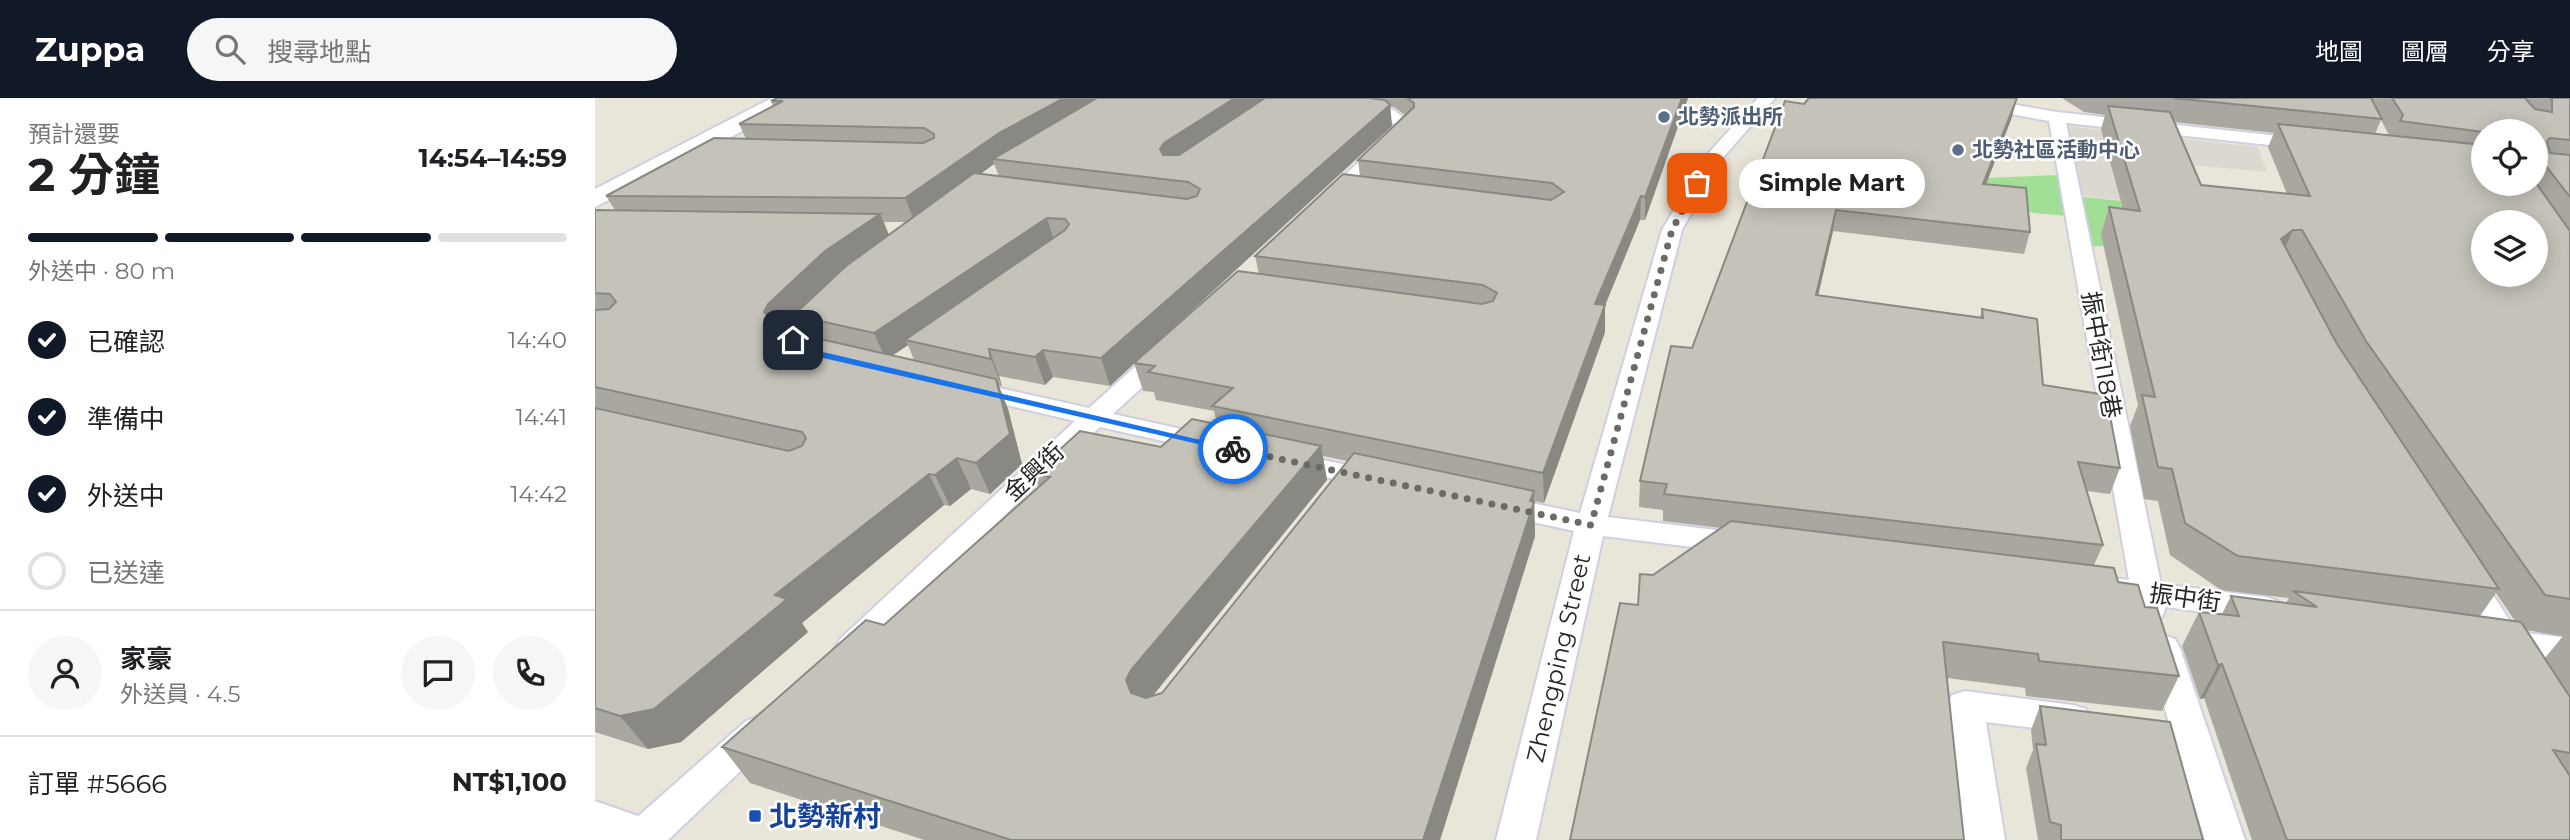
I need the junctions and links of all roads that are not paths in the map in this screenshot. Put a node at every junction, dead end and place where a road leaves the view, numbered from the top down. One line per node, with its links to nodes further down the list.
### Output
1 (753, 98): 10 (main road)
2 (789, 98): 8 (main road)
3 (1767, 98): 20 (lane, Zhengping Street)
4 (1949, 98): 6 (lane)
5 (1286, 100): 12 (lane)
6 (2057, 117): 7 (lane); 24 (lane, 振中街118巷)
7 (2326, 146)
8 (683, 152): 9 (lane); 11 (main road)
9 (725, 153)
10 (595, 179)
11 (595, 199)
12 (1309, 220)
13 (1185, 335): 15 (lane, 金興街)
14 (944, 384): 15 (lane)
15 (1091, 418): 16 (lane); 29 (lane, 金興街)
16 (1228, 447)
17 (1269, 456): 18 (lane)
18 (1404, 485)
19 (1471, 499): 20 (lane)
20 (1591, 525): 21 (lane); 37 (lane, Zhengping Street)
21 (1771, 547)
22 (2455, 560): 27 (lane)
23 (2076, 584): 24 (lane, 振中街)
24 (2145, 593): 25 (lane, 振中街); 34 (lane, 振中街118巷)
25 (2292, 613)
26 (2466, 637): 27 (lane)
27 (2506, 643): 28 (lane); 30 (lane)
28 (2570, 651)
29 (831, 667)
30 (2528, 676)
31 (781, 712): 36 (lane)
32 (2111, 723): 38 (lane)
33 (2151, 728): 34 (lane)
34 (2191, 733): 39 (lane, 振中街118巷)
35 (595, 825): 36 (main road)
36 (639, 840)
37 (1516, 840)
38 (1985, 840)
39 (2225, 840)

